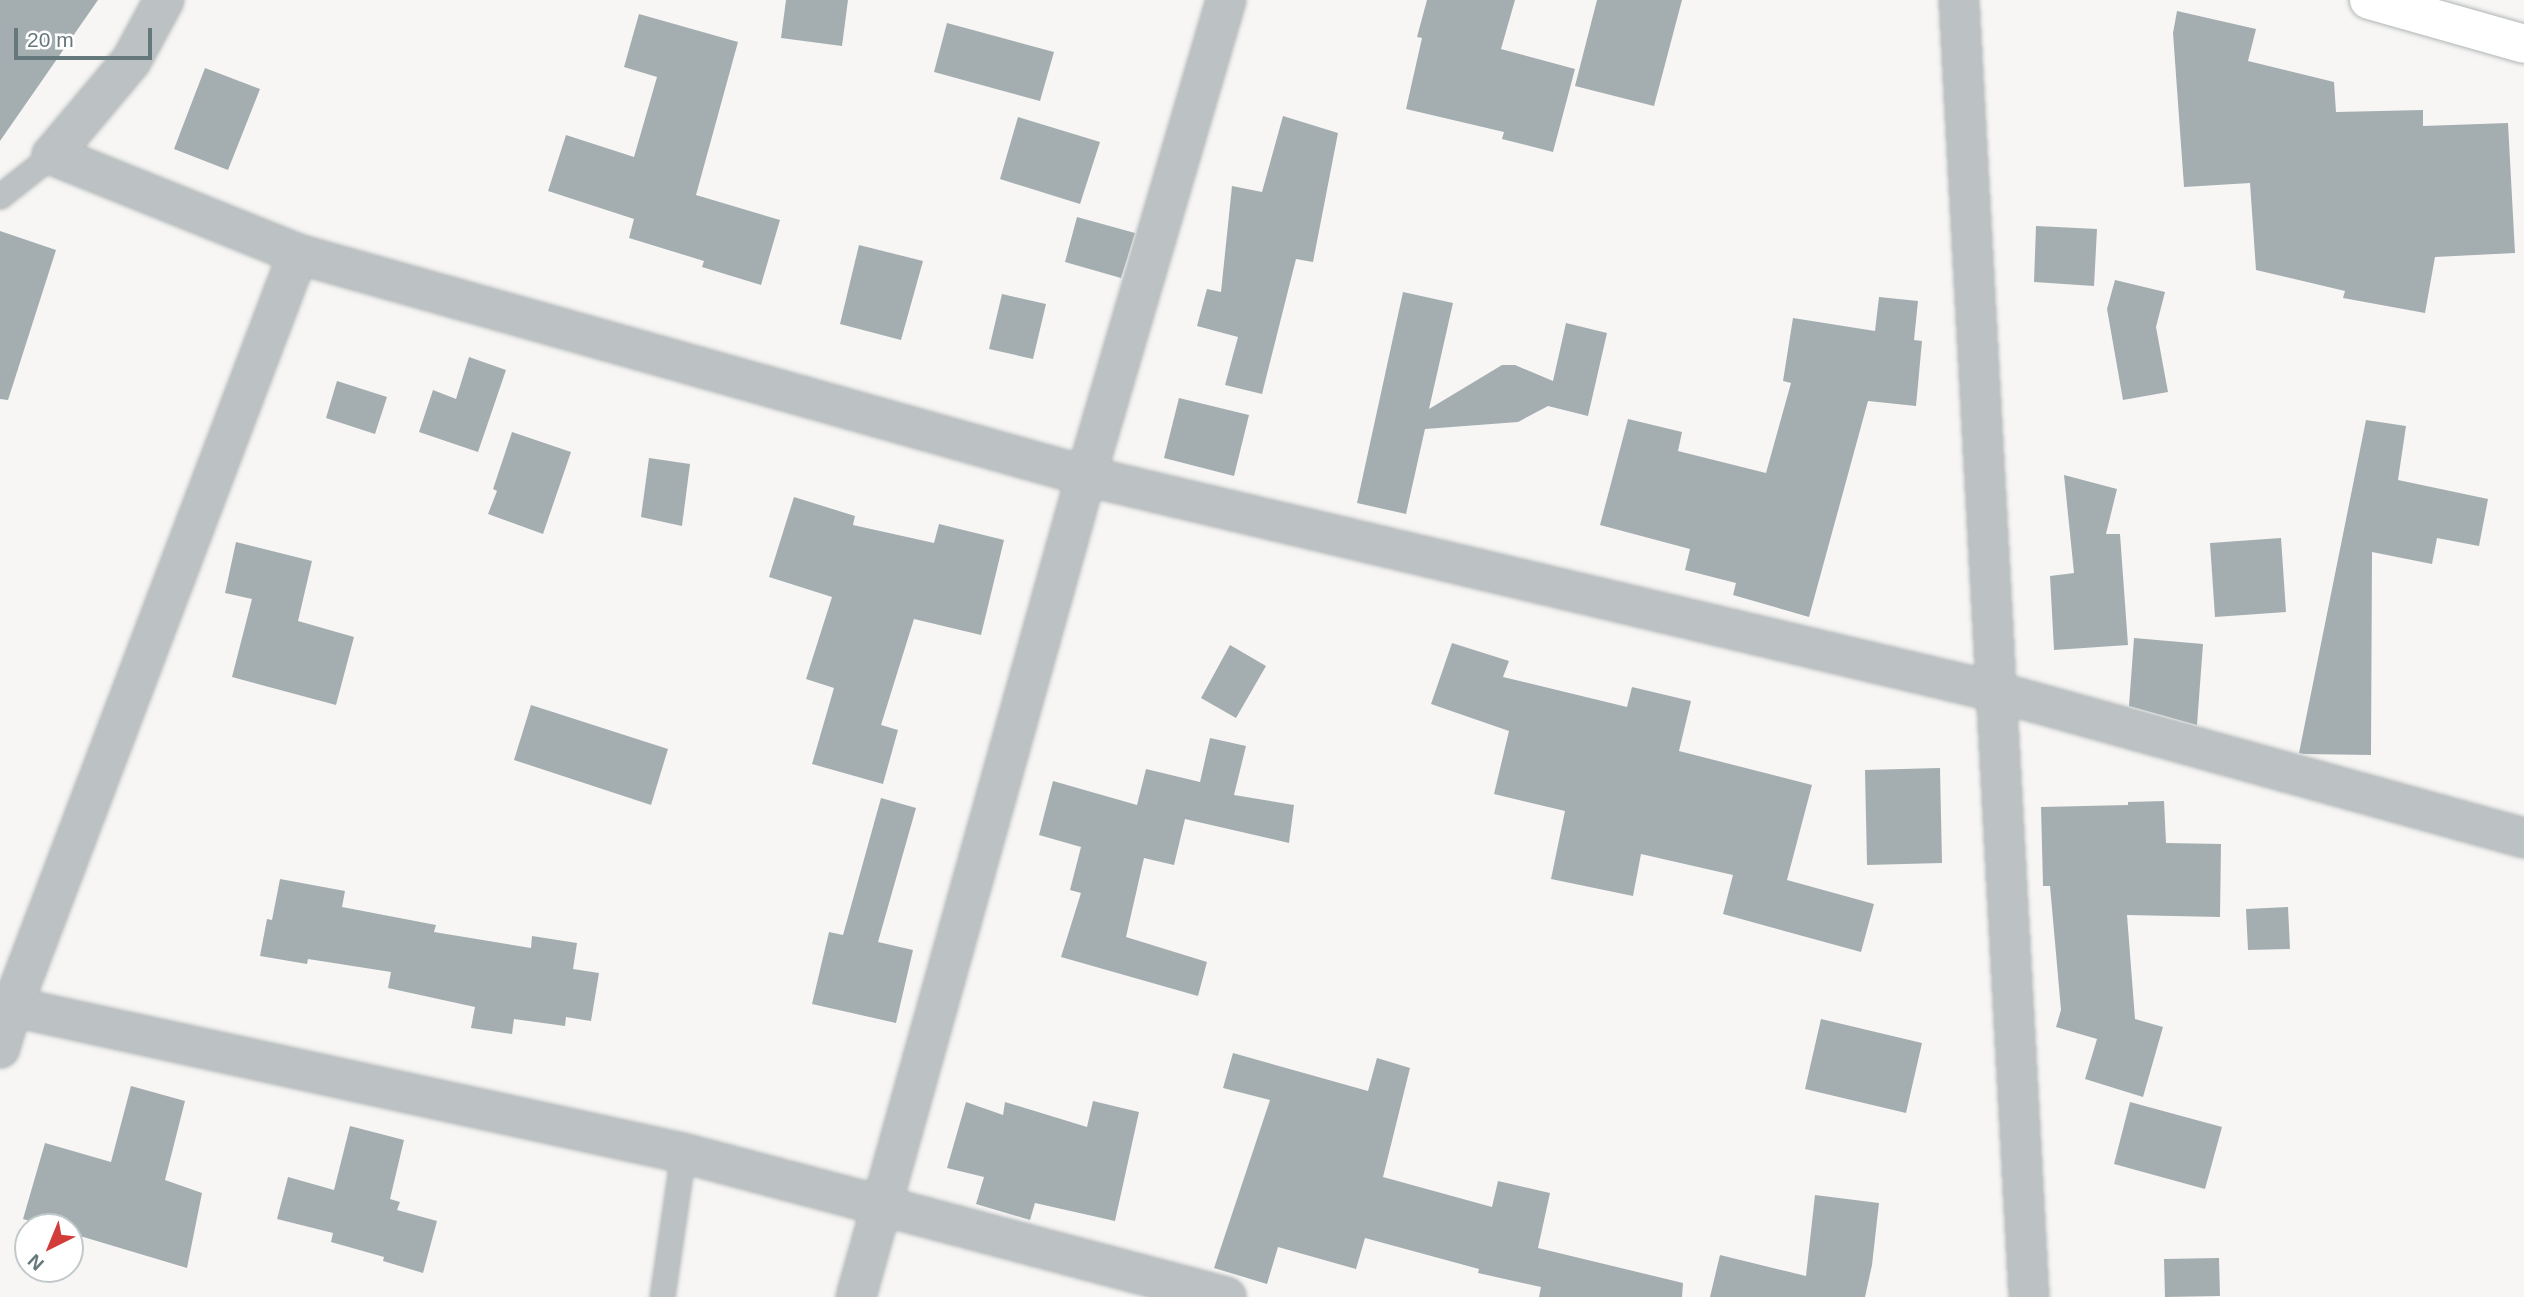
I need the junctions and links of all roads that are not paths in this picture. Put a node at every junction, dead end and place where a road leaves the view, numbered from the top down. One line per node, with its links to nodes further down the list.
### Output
1 (164, 0): 6 (street)
2 (1226, 0): 9 (street)
3 (1959, 0): 10 (street)
4 (2370, 0): 5 (highway)
5 (2524, 44)
6 (52, 155): 7 (lane); 8 (street)
7 (0, 196)
8 (298, 254): 9 (street); 12 (street)
9 (1086, 476): 10 (street); 15 (street)
10 (1997, 692): 11 (street); 19 (street)
11 (2524, 838)
12 (6, 1006): 13 (street); 14 (street)
13 (0, 1048)
14 (683, 1153): 15 (street); 16 (lane)
15 (880, 1203): 17 (street); 18 (street)
16 (662, 1297)
17 (856, 1297)
18 (1226, 1297)
19 (2029, 1297)

